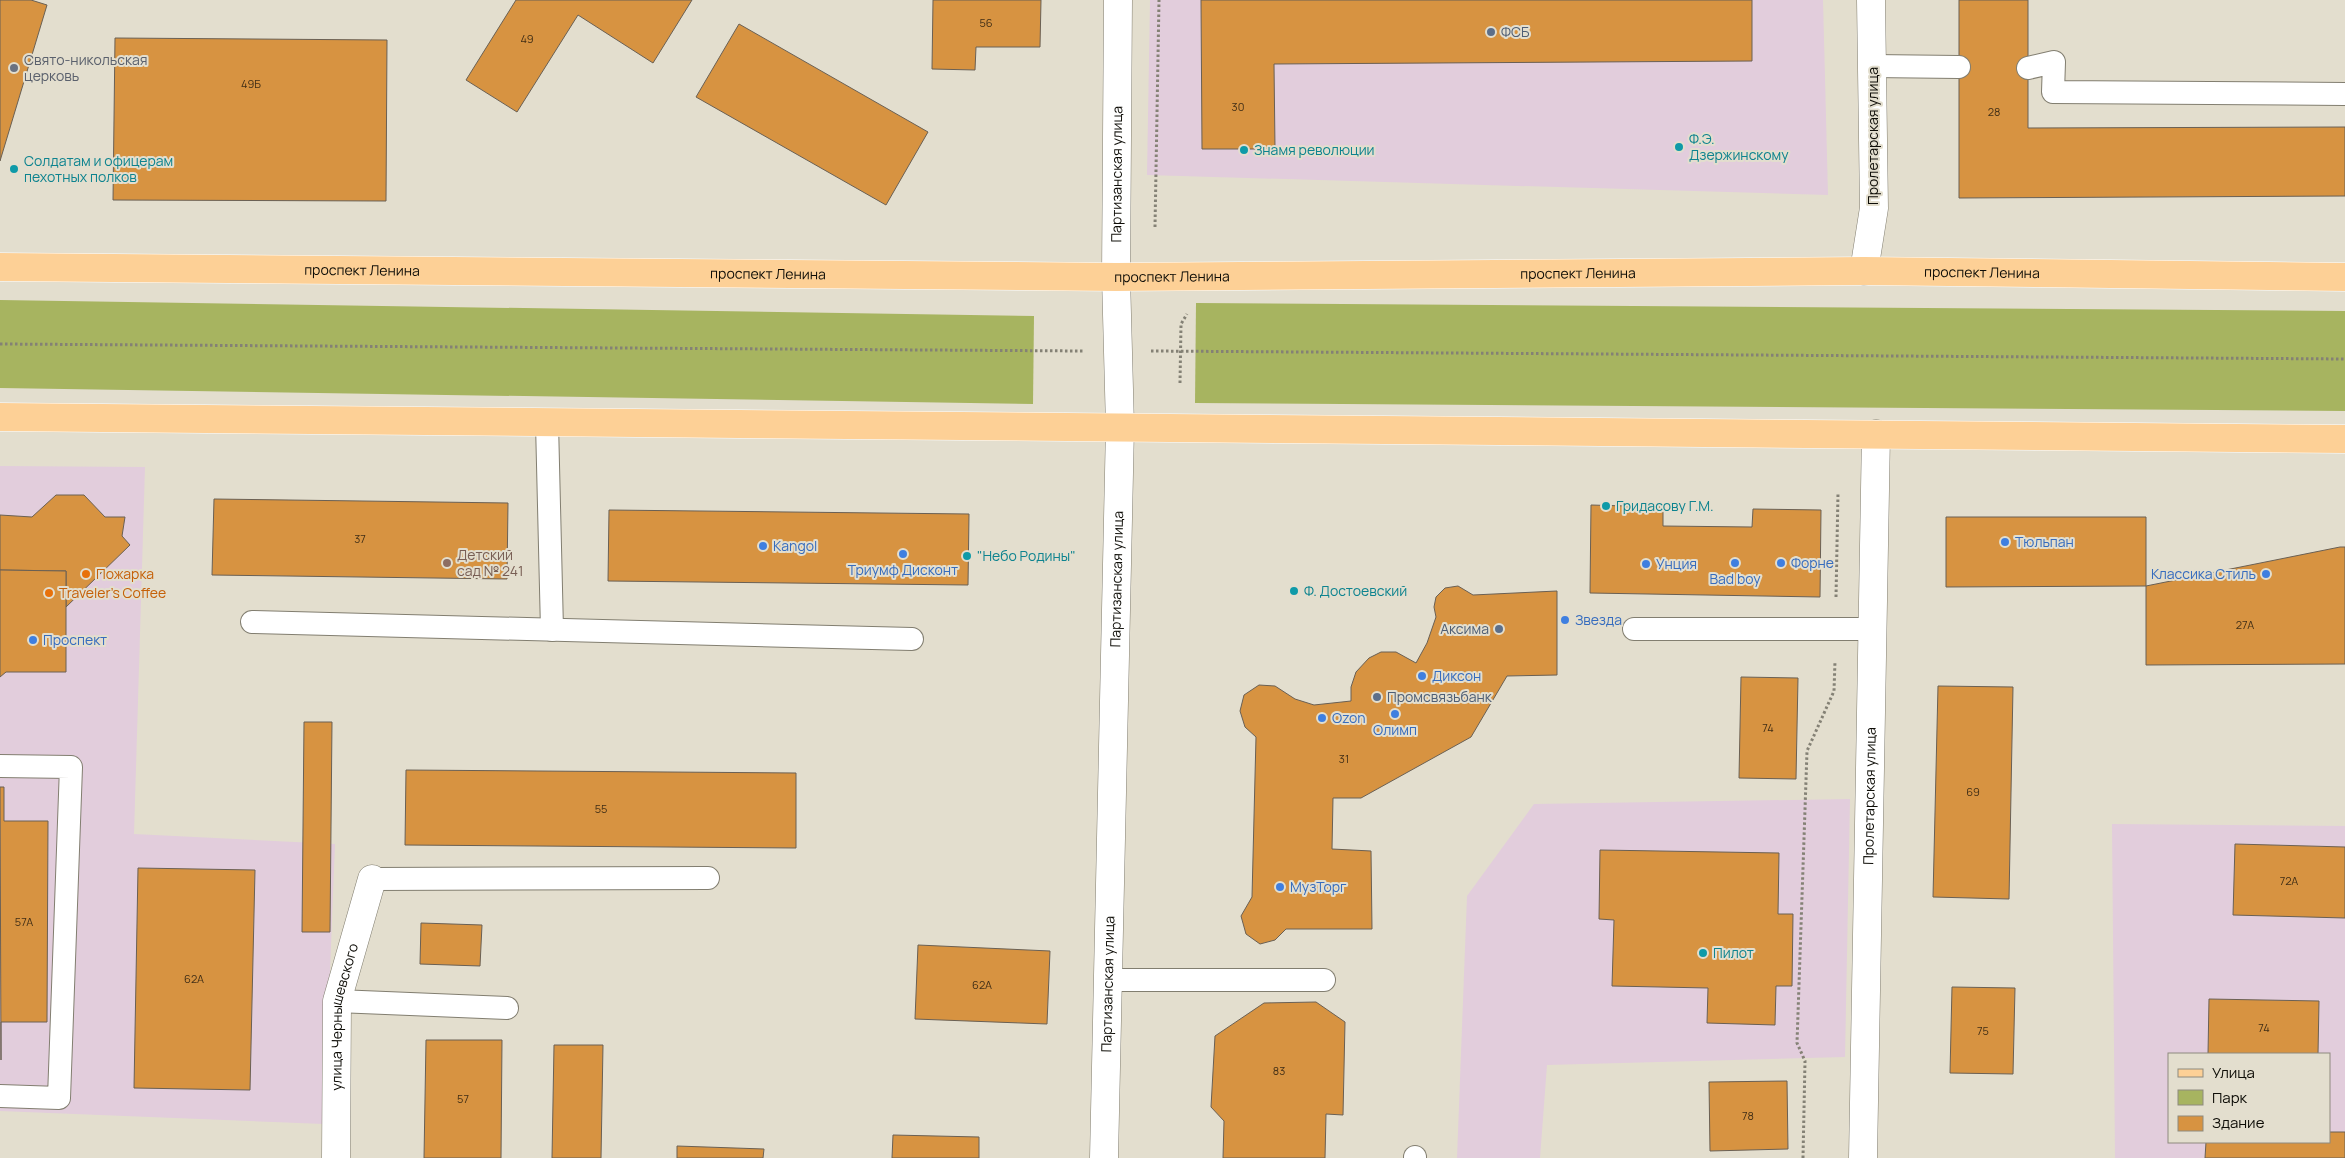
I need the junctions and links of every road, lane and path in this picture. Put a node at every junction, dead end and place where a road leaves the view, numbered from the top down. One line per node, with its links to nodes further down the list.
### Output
1 (1118, 0): 11 (street, Партизанская улица)
2 (1159, 0): 8 (path)
3 (1871, 0): 4 (street, Пролетарская улица)
4 (1872, 66): 5 (lane); 10 (street, Пролетарская улица)
5 (1959, 67)
6 (2028, 68): 7 (lane)
7 (2345, 94)
8 (1155, 227)
9 (0, 267): 11 (main road, проспект Ленина)
10 (1864, 271): 11 (main road, проспект Ленина); 12 (main road, проспект Ленина)
11 (1116, 277): 15 (street, Партизанская улица)
12 (2345, 278)
13 (1187, 314): 16 (path)
14 (0, 344): 15 (path)
15 (1118, 351): 16 (path); 21 (street, Партизанская улица)
16 (1181, 352): 17 (path); 18 (path)
17 (2345, 360)
18 (1180, 383)
19 (0, 417): 20 (main road)
20 (547, 423): 21 (main road); 29 (lane)
21 (1120, 427): 22 (main road); 34 (street, Партизанская улица)
22 (1876, 434): 23 (main road); 28 (street, Пролетарская улица)
23 (2345, 439)
24 (1838, 493): 27 (path)
25 (252, 622): 29 (lane)
26 (1634, 629): 27 (lane)
27 (1835, 629): 28 (lane); 41 (path)
28 (1872, 629): 42 (street, Пролетарская улица)
29 (552, 630): 30 (lane)
30 (912, 639)
31 (0, 766): 38 (lane)
32 (708, 878): 33 (lane)
33 (372, 879): 36 (street, улица Чернышевского)
34 (1108, 980): 35 (lane); 40 (street, Партизанская улица)
35 (1324, 980)
36 (337, 1002): 37 (lane); 39 (street, улица Чернышевского)
37 (507, 1008)
38 (0, 1096)
39 (336, 1158)
40 (1104, 1158)
41 (1803, 1158)
42 (1863, 1158)

